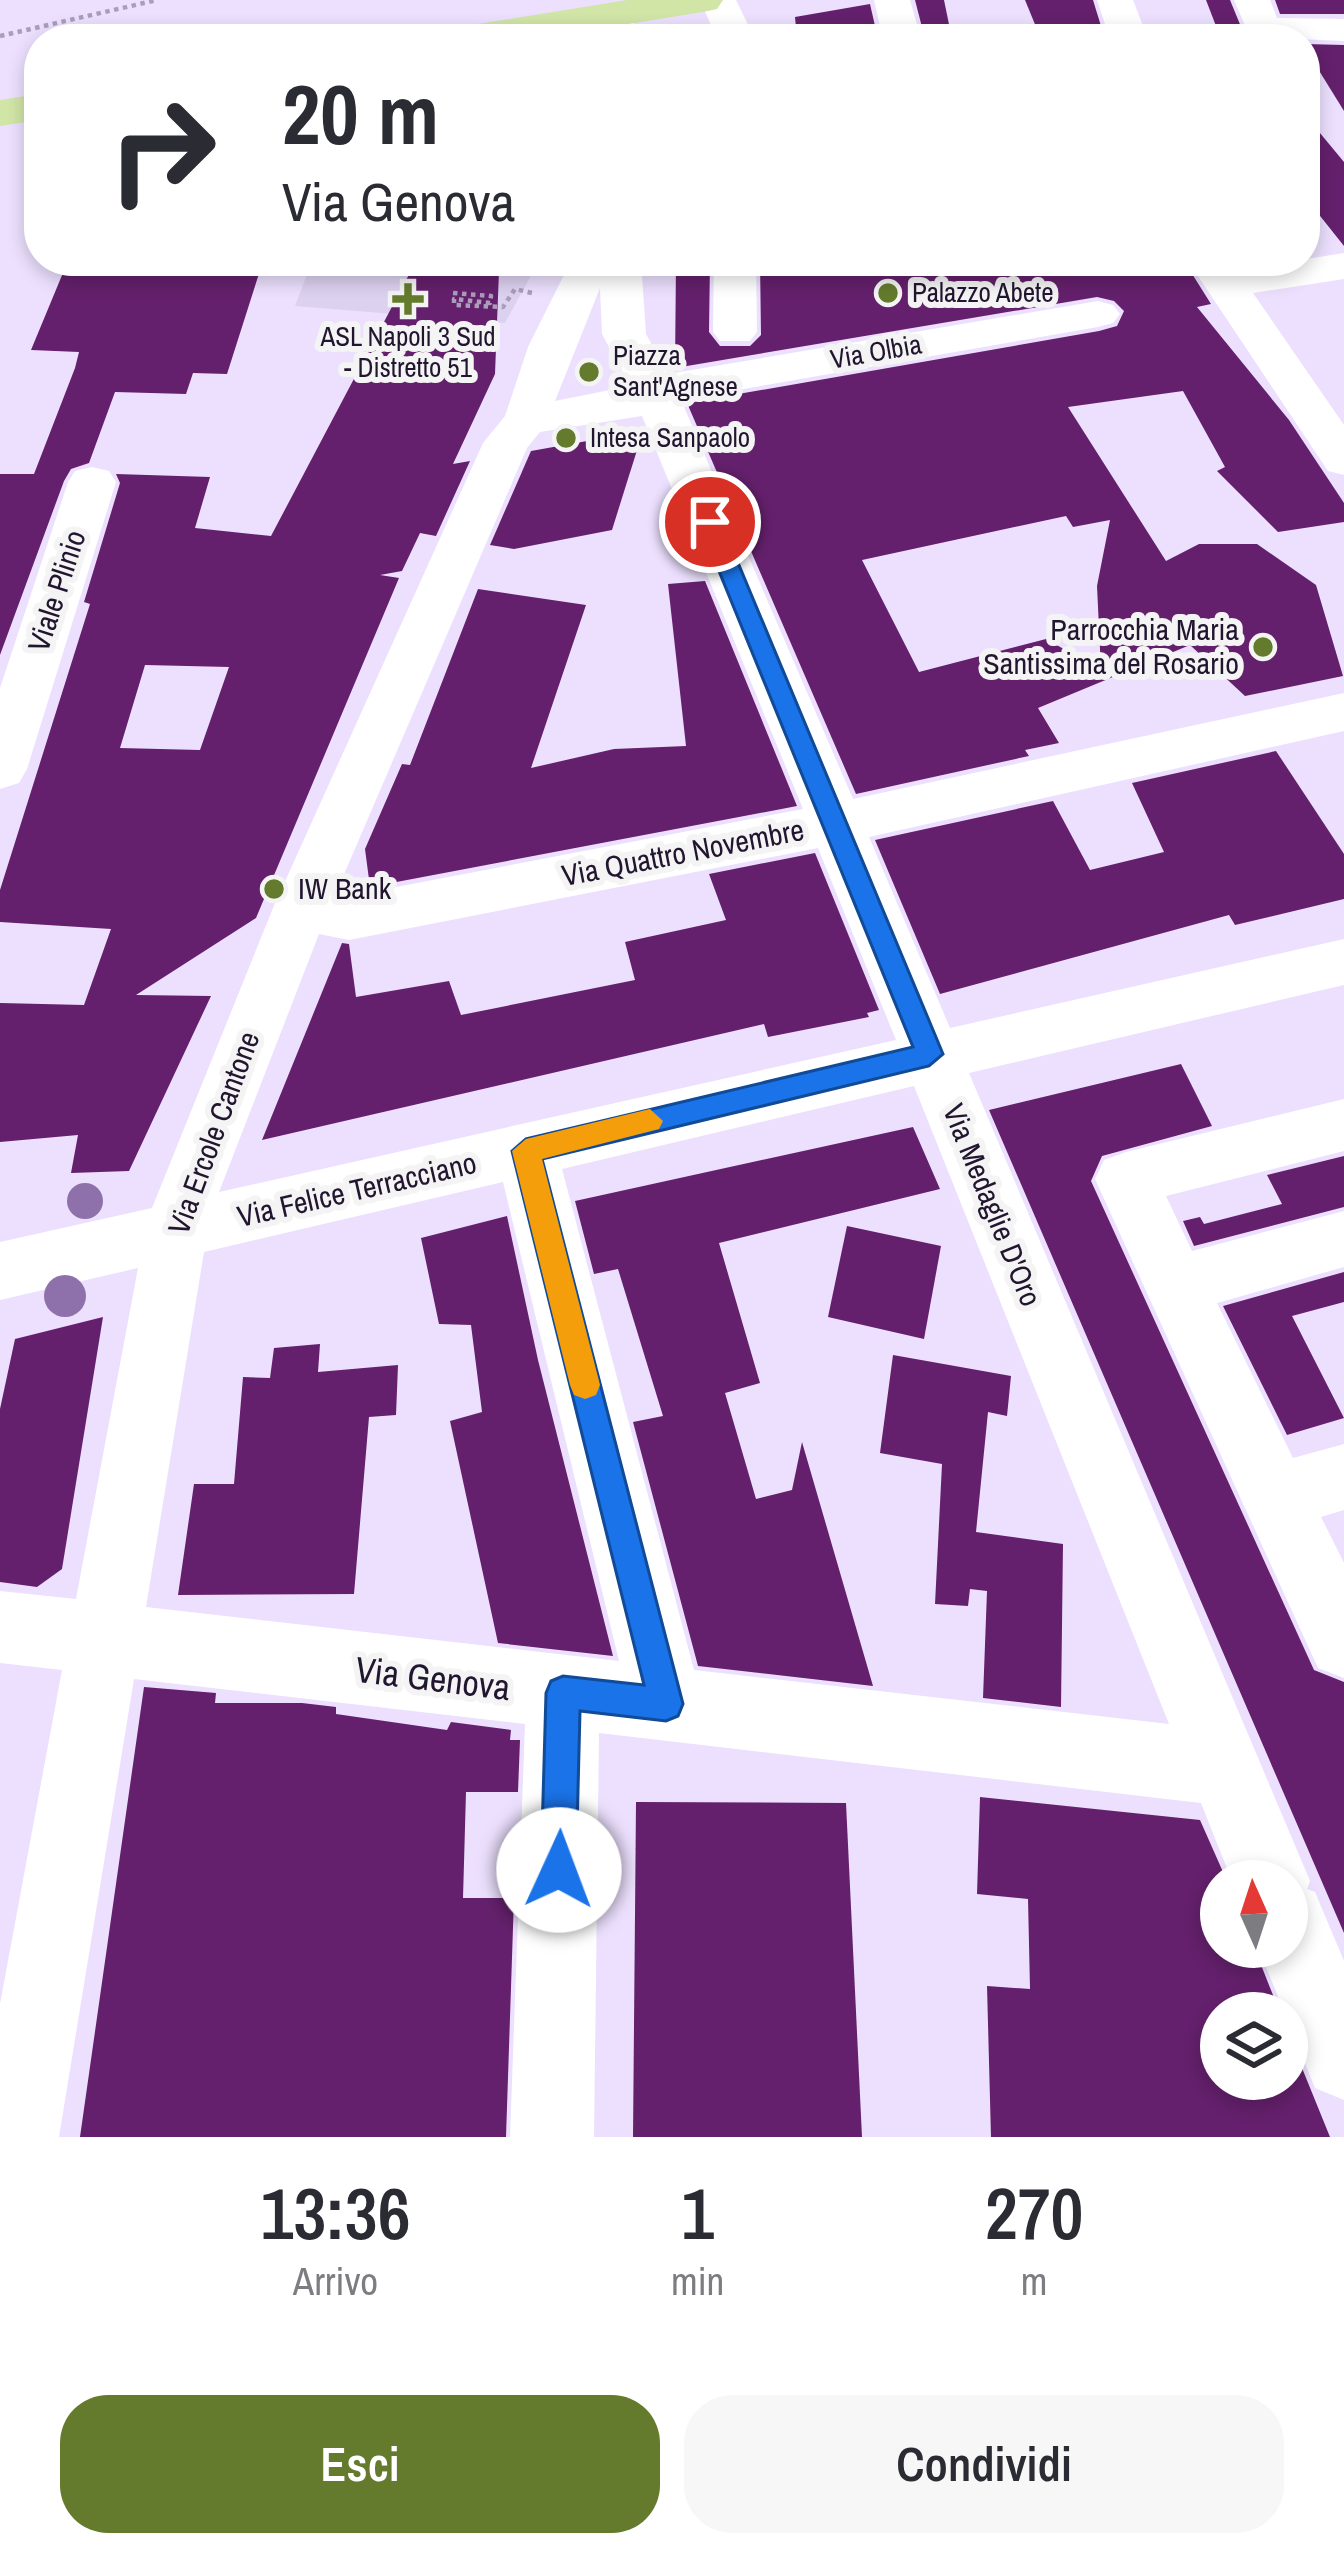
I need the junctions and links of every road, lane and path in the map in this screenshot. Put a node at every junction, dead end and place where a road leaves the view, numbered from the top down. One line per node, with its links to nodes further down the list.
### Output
1 (157, 0): 4 (path)
2 (704, 0): 3 (main road)
3 (597, 18): 5 (main road)
4 (52, 24)
5 (560, 24)
6 (585, 276): 17 (street, Via Ercole Cantone)
7 (621, 276): 16 (street, Via Medaglie D'Oro)
8 (736, 276): 15 (street)
9 (1269, 276): 10 (street)
10 (1224, 282): 11 (street); 20 (street)
11 (1344, 284)
12 (521, 291): 13 (path)
13 (453, 293)
14 (1098, 314): 18 (street, Via Olbia)
15 (735, 332)
16 (624, 334): 17 (street); 18 (street, Via Medaglie D'Oro)
17 (550, 346): 19 (street, Via Ercole Cantone)
18 (654, 390): 19 (street, Via Olbia); 24 (street, Via Medaglie D'Oro)
19 (526, 420): 25 (street, Via Ercole Cantone)
20 (1344, 460)
21 (92, 482): 23 (street, Viale Plinio)
22 (1328, 732): 24 (street, Via Quattro Novembre)
23 (0, 769)
24 (838, 823): 25 (street, Via Quattro Novembre); 27 (street, Via Medaglie D'Oro)
25 (301, 908): 30 (street, Via Ercole Cantone)
26 (1344, 962): 27 (street, Via Felice Terracciano)
27 (929, 1054): 29 (street, Via Felice Terracciano); 41 (street, Via Medaglie D'Oro)
28 (1344, 1125): 33 (street)
29 (526, 1151): 30 (street, Via Felice Terracciano); 40 (street)
30 (176, 1232): 32 (street, Via Felice Terracciano); 37 (street, Via Ercole Cantone)
31 (1344, 1239): 33 (street)
32 (0, 1271)
33 (1176, 1285): 35 (street)
34 (1344, 1477): 35 (street)
35 (1275, 1497): 38 (street)
36 (0, 1627): 37 (street, Via Genova)
37 (105, 1640): 39 (street, Via Genova); 45 (street, Via Ercole Cantone)
38 (1344, 1642)
39 (563, 1693): 40 (street, Via Genova); 46 (street)
40 (666, 1704): 41 (street, Via Genova)
41 (1225, 1768): 42 (street, Via Medaglie D'Oro)
42 (1262, 1860)
43 (1307, 1968): 44 (street)
44 (1344, 2060)
45 (17, 2137)
46 (552, 2137)

